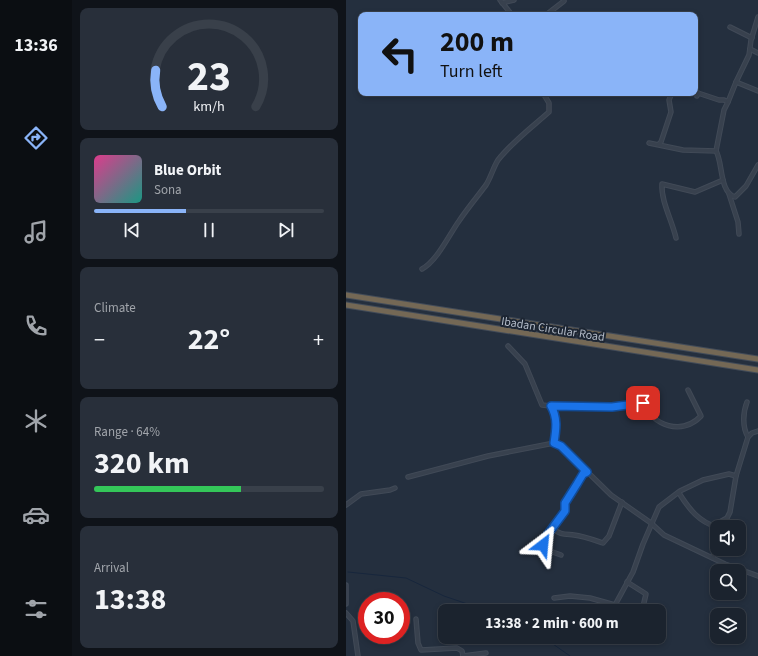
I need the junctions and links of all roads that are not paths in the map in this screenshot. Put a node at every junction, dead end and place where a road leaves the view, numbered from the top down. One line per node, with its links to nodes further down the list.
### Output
1 (514, 0): 2 (street)
2 (501, 1): 4 (street)
3 (564, 1): 5 (street)
4 (510, 12)
5 (550, 12)
6 (758, 17): 8 (street)
7 (730, 27): 8 (street)
8 (752, 38): 9 (street)
9 (750, 49): 10 (street); 11 (street)
10 (758, 53)
11 (736, 82): 12 (street); 16 (street)
12 (758, 91)
13 (698, 93): 16 (street)
14 (545, 96): 25 (street)
15 (671, 96): 18 (street)
16 (728, 102): 19 (street)
17 (649, 143): 18 (street)
18 (659, 144): 19 (street)
19 (716, 151): 21 (street)
20 (758, 165): 22 (street)
21 (723, 180): 22 (street); 24 (street)
22 (729, 193): 23 (street)
23 (739, 234)
24 (676, 238)
25 (422, 269)
26 (346, 295): 29 (highway, Ibadan Circular Road)
27 (346, 305): 30 (highway, Ibadan Circular Road)
28 (508, 346): 33 (street)
29 (758, 360)
30 (758, 370)
31 (688, 390): 33 (street)
32 (747, 402): 35 (street)
33 (551, 406): 36 (street)
34 (758, 431): 35 (street)
35 (748, 437): 38 (street)
36 (554, 443): 37 (street); 39 (street)
37 (587, 472): 42 (street); 47 (street)
38 (736, 476): 41 (street); 44 (street)
39 (408, 477)
40 (395, 488): 43 (street)
41 (679, 493): 45 (street); 46 (street)
42 (622, 502): 45 (street); 47 (street)
43 (346, 505)
44 (723, 520)
45 (651, 523): 49 (street); 51 (street)
46 (710, 526)
47 (552, 528): 48 (street)
48 (560, 555)
49 (713, 558): 50 (street)
50 (758, 576)
51 (627, 582): 56 (street); 57 (street)
52 (346, 585): 54 (street)
53 (554, 598): 55 (street)
54 (346, 604)
55 (609, 604)
56 (616, 604)
57 (644, 604)
58 (346, 613): 61 (street)
59 (416, 619): 62 (street)
60 (486, 653): 62 (street)
61 (358, 656)
62 (463, 656)

